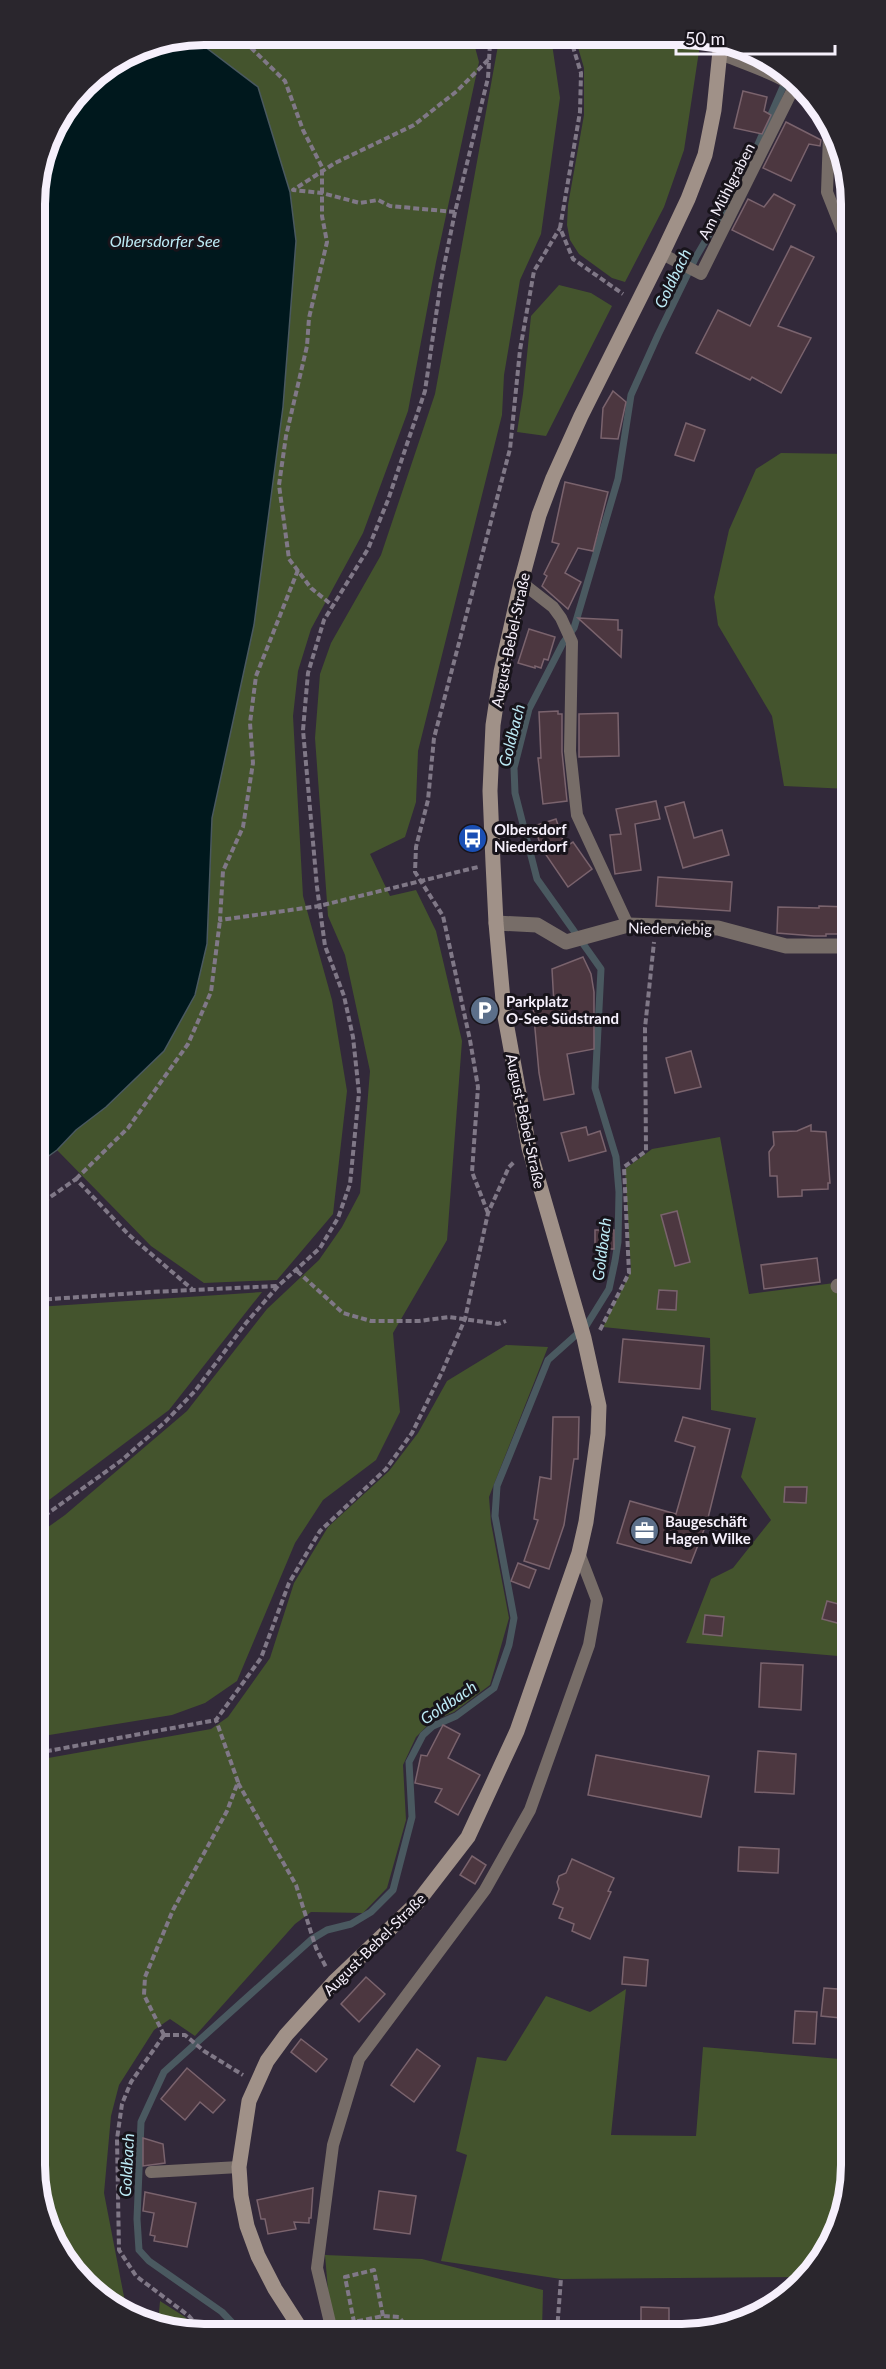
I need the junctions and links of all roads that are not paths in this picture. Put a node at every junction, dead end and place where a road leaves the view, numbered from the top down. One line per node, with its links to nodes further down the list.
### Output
1 (720, 50): 7 (street, August-Bebel-Straße)
2 (727, 51): 3 (lane)
3 (774, 75)
4 (793, 91): 7 (lane, Am Mühlgraben)
5 (829, 142): 6 (lane)
6 (841, 227)
7 (669, 258): 8 (street, August-Bebel-Straße)
8 (521, 582): 9 (street, August-Bebel-Straße); 10 (lane)
9 (496, 923): 10 (street, Niederviebig); 12 (street, August-Bebel-Straße)
10 (628, 925): 11 (street, Niederviebig)
11 (841, 945)
12 (579, 1553): 13 (street, August-Bebel-Straße); 16 (lane)
13 (239, 2167): 14 (lane); 15 (street, August-Bebel-Straße)
14 (151, 2172)
15 (298, 2324)
16 (330, 2324)

